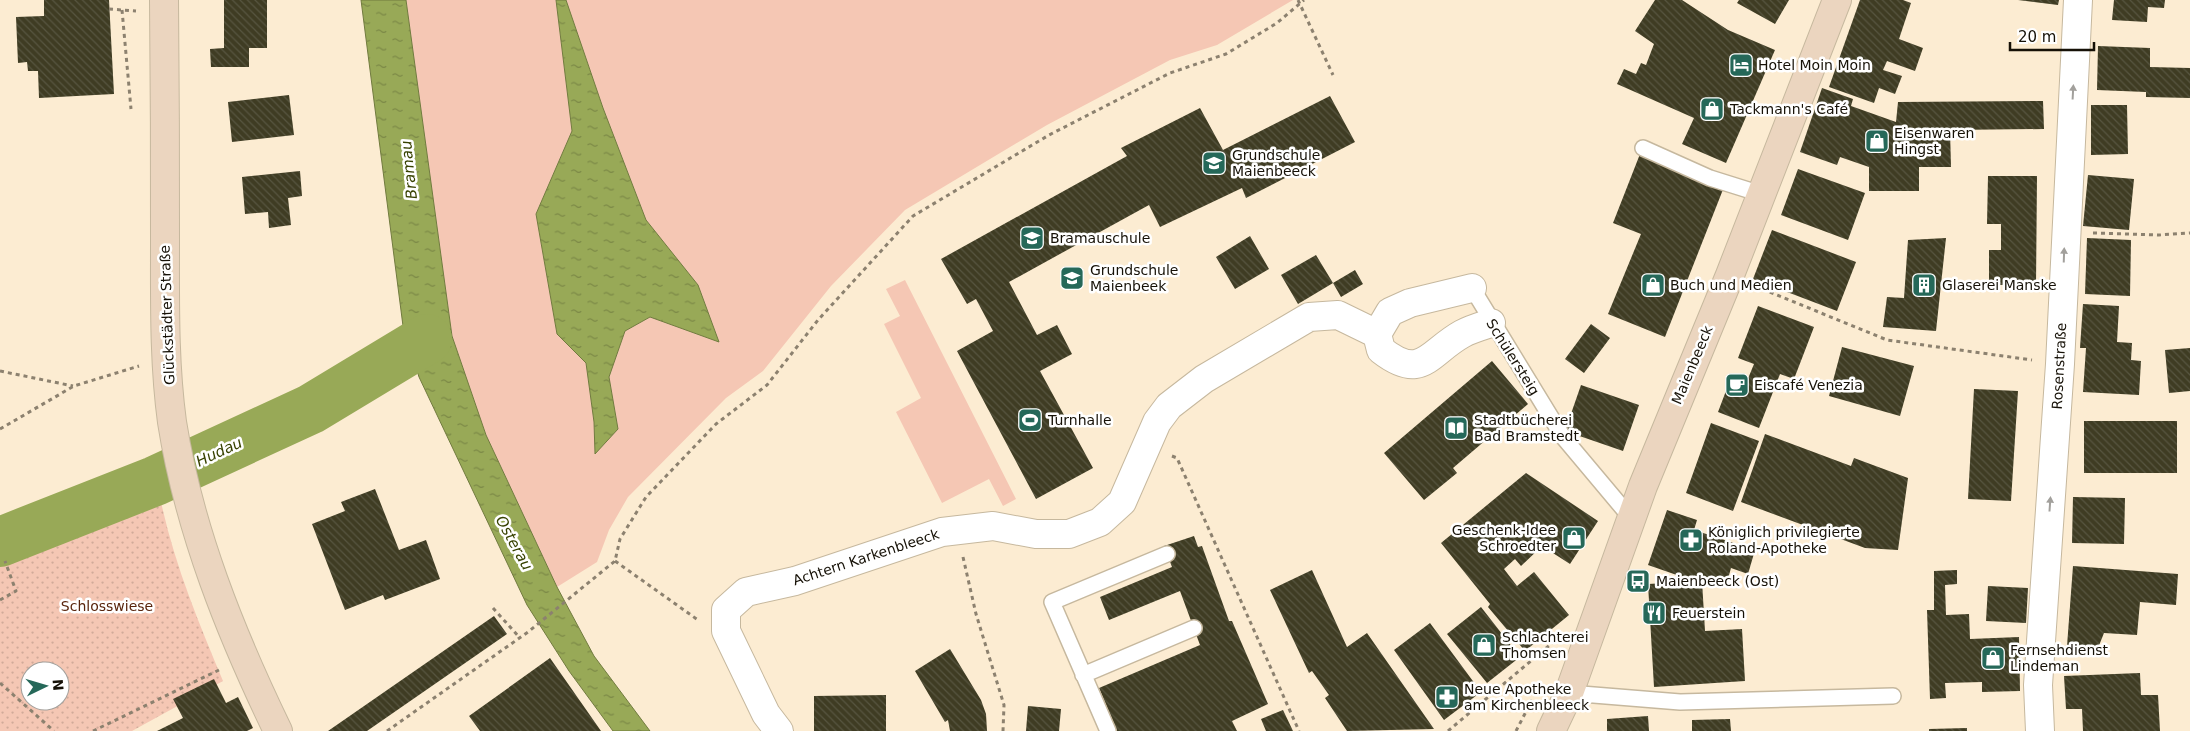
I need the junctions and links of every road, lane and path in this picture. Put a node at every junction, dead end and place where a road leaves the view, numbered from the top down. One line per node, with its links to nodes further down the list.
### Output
1 (164, 0): 18 (street, Glückstädter Straße)
2 (1298, 0): 6 (path)
3 (1304, 0): 6 (path)
4 (1837, 0): 11 (street, Maienbeeck)
5 (2078, 0): 12 (street, Rosenstraße, one-way to 5)
6 (1301, 4): 8 (path); 28 (path)
7 (122, 10): 9 (path)
8 (1333, 75)
9 (131, 109)
10 (1643, 148): 11 (lane)
11 (1762, 194): 14 (street, Maienbeeck)
12 (2065, 233): 13 (path); 19 (street, Rosenstraße, one-way to 12)
13 (2190, 233)
14 (1730, 275): 19 (path); 24 (street, Maienbeeck)
15 (1472, 288): 16 (lane, Schülersteig); 17 (street)
16 (1491, 323): 17 (street); 24 (lane, Schülersteig)
17 (1377, 334): 22 (street, Achtern Karkenbleeck)
18 (165, 358): 21 (path); 35 (street, Glückstädter Straße)
19 (2060, 364): 51 (street, Rosenstraße, one-way to 19)
20 (0, 372): 21 (path)
21 (74, 386): 23 (path)
22 (1157, 424): 25 (street, Achtern Karkenbleeck); 47 (path)
23 (0, 429)
24 (1631, 518): 38 (street, Maienbeeck)
25 (958, 530): 32 (street, Achtern Karkenbleeck); 45 (path)
26 (1167, 554): 36 (lane)
27 (5, 561): 29 (path)
28 (615, 561): 32 (path); 34 (path)
29 (0, 600)
30 (493, 608): 34 (path)
31 (1194, 628): 36 (lane)
32 (726, 631): 44 (street)
33 (1562, 635): 48 (path)
34 (520, 638): 43 (path)
35 (243, 658): 41 (path); 42 (street, Glückstädter Straße)
36 (1083, 675): 46 (lane)
37 (0, 683): 40 (path)
38 (1569, 692): 39 (lane); 49 (street, Maienbeeck); 50 (street)
39 (1893, 696)
40 (54, 731)
41 (93, 731)
42 (278, 731)
43 (387, 731)
44 (779, 731)
45 (1003, 731)
46 (1108, 731)
47 (1299, 731)
48 (1448, 731)
49 (1551, 731)
50 (1562, 731)
51 (2040, 731)

